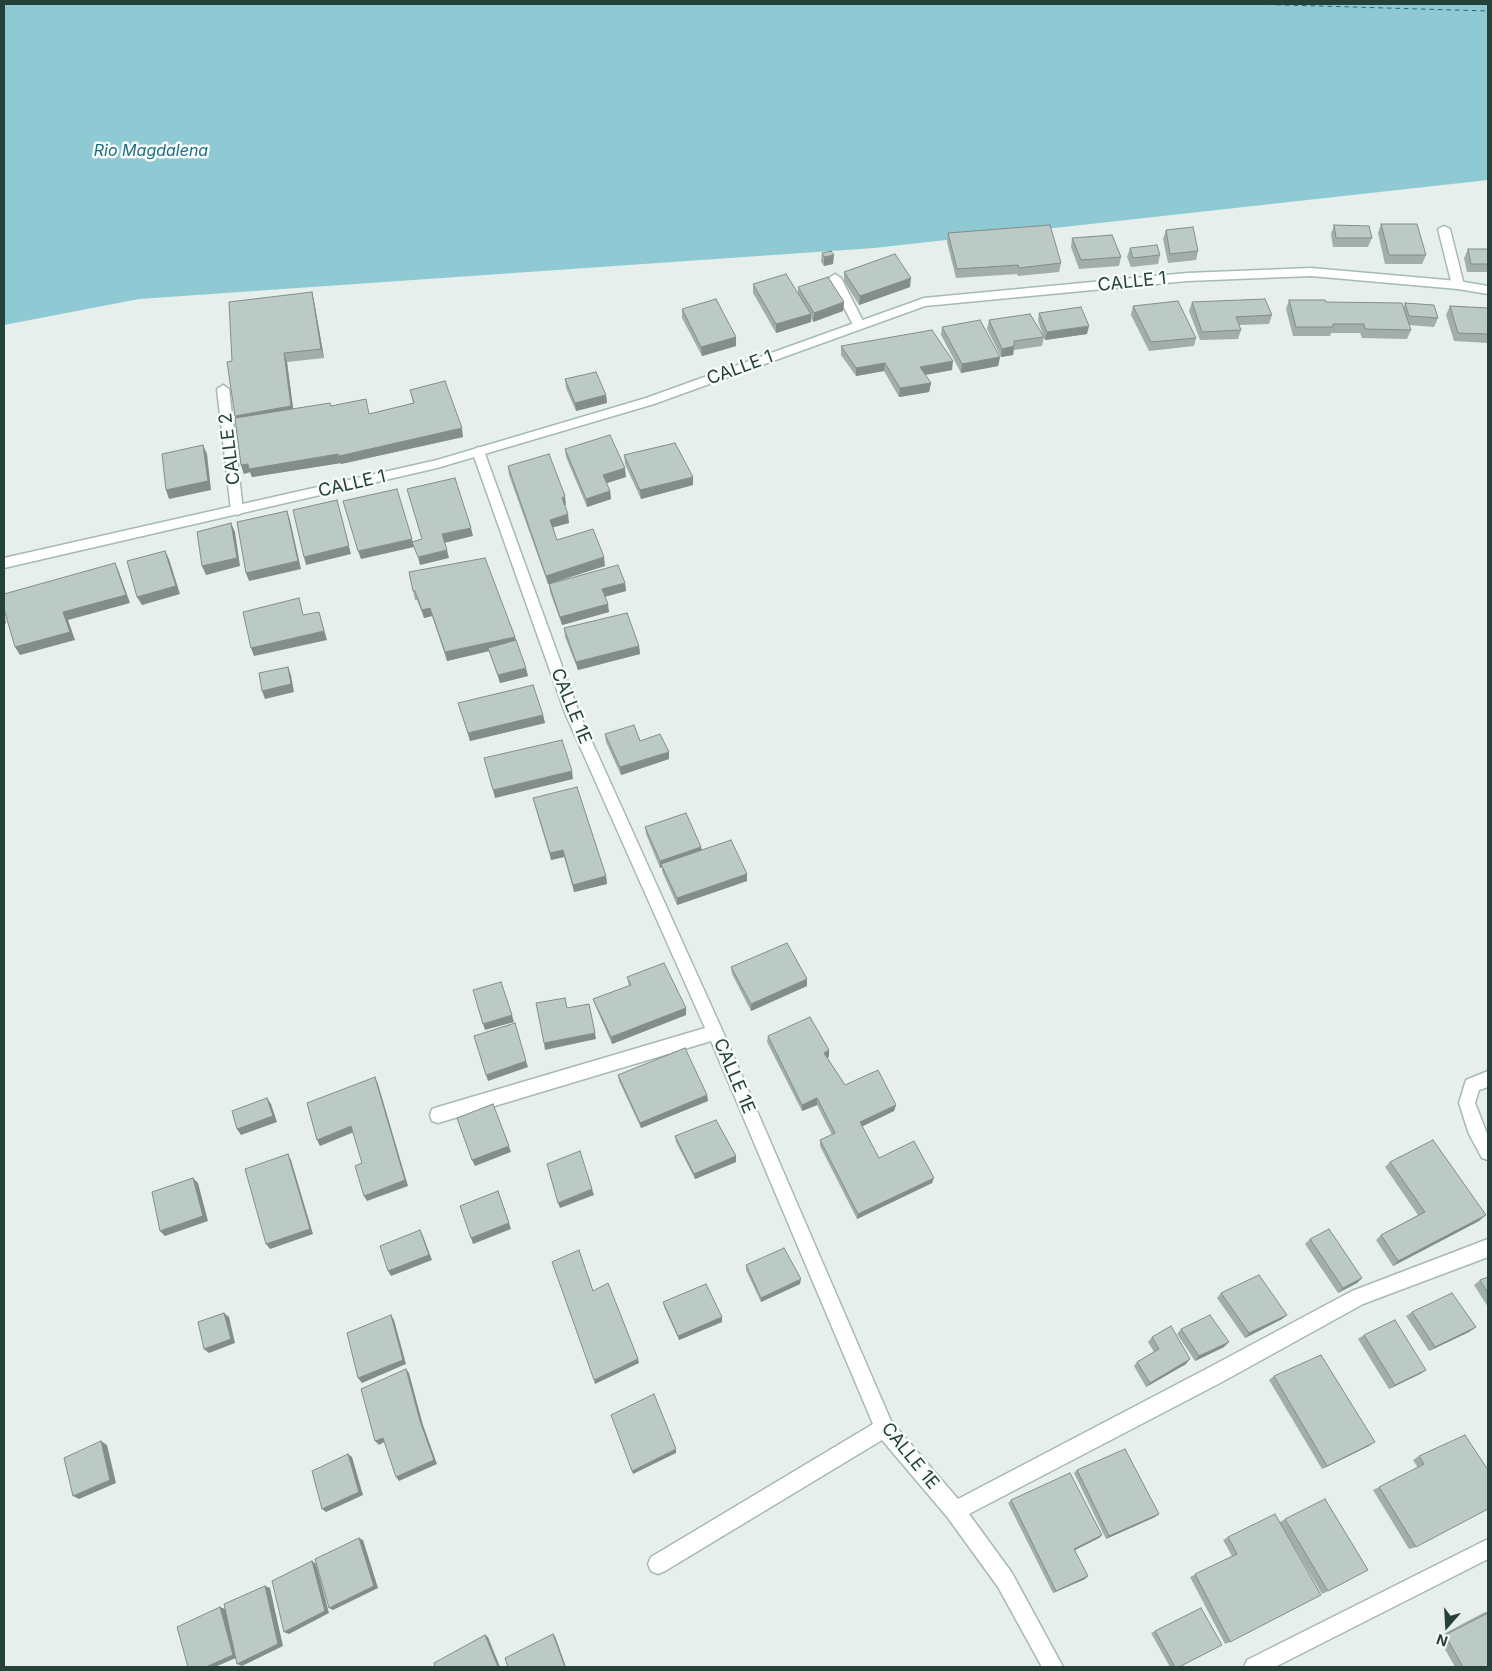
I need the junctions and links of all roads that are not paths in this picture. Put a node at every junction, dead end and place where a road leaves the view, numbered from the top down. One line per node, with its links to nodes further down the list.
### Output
1 (1444, 229): 3 (street)
2 (835, 278): 5 (street)
3 (1458, 285): 4 (street, CALLE 1); 5 (street, CALLE 1)
4 (1488, 290)
5 (858, 325): 7 (street, CALLE 1)
6 (223, 389): 8 (street, CALLE 2)
7 (478, 451): 8 (street, CALLE 1); 10 (street, CALLE 1E)
8 (238, 510): 9 (street, CALLE 1)
9 (4, 563)
10 (715, 1032): 12 (street); 15 (street, CALLE 1E)
11 (1488, 1079): 13 (street)
12 (438, 1115)
13 (1488, 1152)
14 (1488, 1248): 16 (street)
15 (884, 1428): 16 (street, CALLE 1E); 18 (street)
16 (955, 1511): 19 (street, CALLE 1E)
17 (1488, 1549): 20 (street)
18 (658, 1564)
19 (1053, 1667)
20 (1254, 1667)

